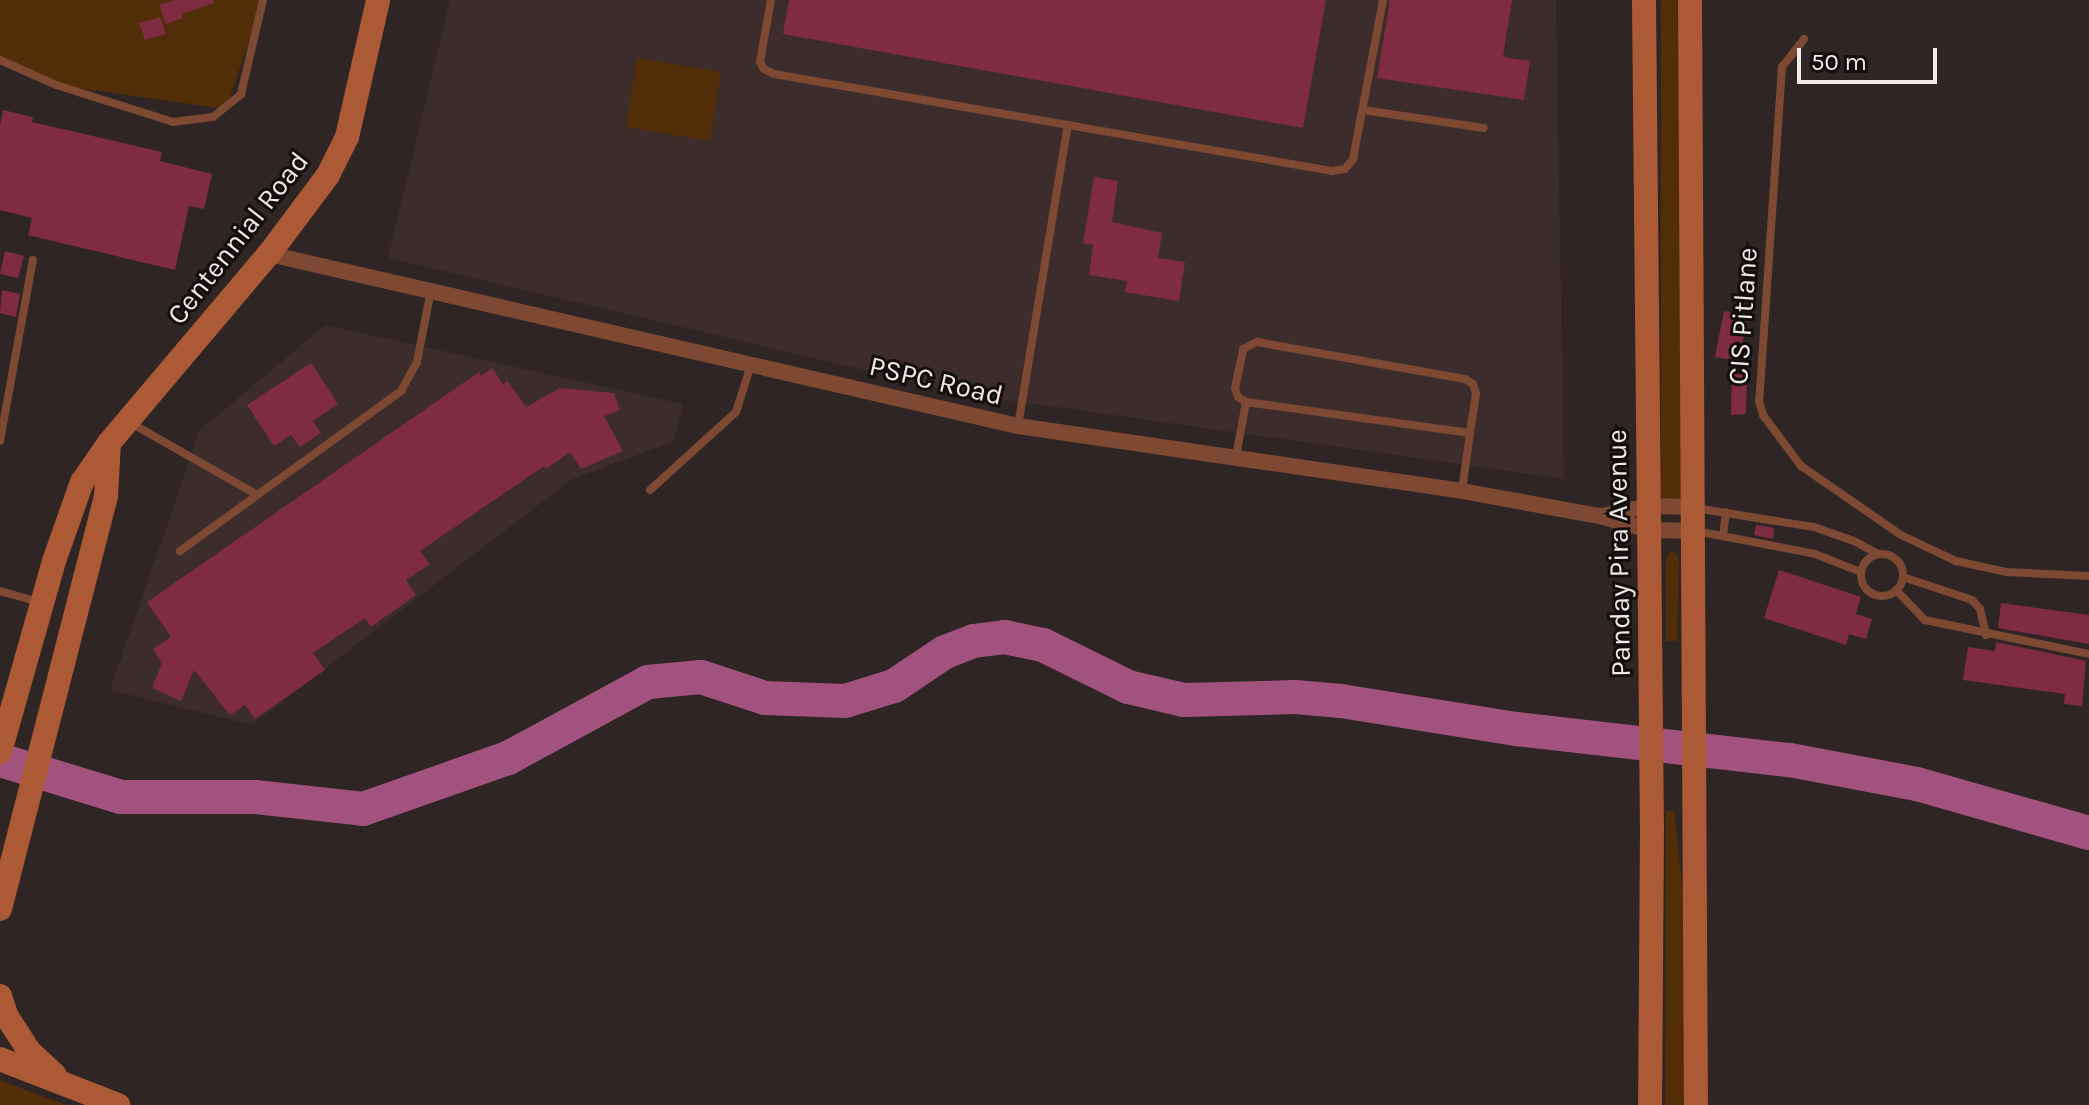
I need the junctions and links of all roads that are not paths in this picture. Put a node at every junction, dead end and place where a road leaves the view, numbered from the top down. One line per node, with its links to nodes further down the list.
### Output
1 (263, 0): 8 (lane)
2 (378, 0): 12 (main road, Centennial Road)
3 (771, 0): 10 (lane)
4 (1383, 0): 9 (lane)
5 (1644, 0): 28 (main road, Panday Pira Avenue)
6 (1690, 0): 29 (main road)
7 (1804, 39): 34 (lane, CIS Pitlane)
8 (0, 60)
9 (1363, 110): 10 (lane); 11 (lane)
10 (1068, 125): 18 (lane)
11 (1484, 128)
12 (269, 254): 14 (street, PSPC Road); 17 (main road, Centennial Road)
13 (33, 260): 20 (lane)
14 (431, 290): 15 (street, PSPC Road); 25 (lane)
15 (751, 364): 18 (street, PSPC Road); 23 (lane)
16 (1246, 402): 19 (lane); 19 (lane); 22 (lane)
17 (128, 421): 21 (main road, Centennial Road); 25 (lane)
18 (1018, 426): 22 (street, PSPC Road)
19 (1470, 433): 24 (lane)
20 (0, 441)
21 (109, 443): 38 (main road, Centennial Road); 42 (main road)
22 (1236, 457): 24 (street, PSPC Road)
23 (650, 490)
24 (1462, 491): 27 (street, PSPC Road)
25 (256, 494): 31 (lane)
26 (1726, 512): 29 (lane); 30 (lane); 32 (lane)
27 (1600, 516): 28 (street, PSPC Road); 28 (street, PSPC Road)
28 (1648, 518): 29 (street, PSPC Road); 29 (street, PSPC Road); 47 (main road, Panday Pira Avenue)
29 (1694, 519): 30 (lane); 48 (main road)
30 (1723, 536): 33 (lane)
31 (180, 551)
32 (1878, 554): 33 (lane); 35 (lane)
33 (1861, 572): 36 (lane)
34 (2089, 576)
35 (1903, 577): 36 (lane); 39 (lane)
36 (1896, 590): 39 (lane)
37 (0, 591): 38 (lane)
38 (44, 603): 41 (main road, Centennial Road)
39 (1986, 635): 40 (lane)
40 (2089, 654)
41 (0, 752)
42 (0, 909)
43 (0, 996): 45 (main road)
44 (0, 1059): 45 (main road)
45 (65, 1085): 46 (main road)
46 (118, 1105)
47 (1650, 1105)
48 (1696, 1105)

